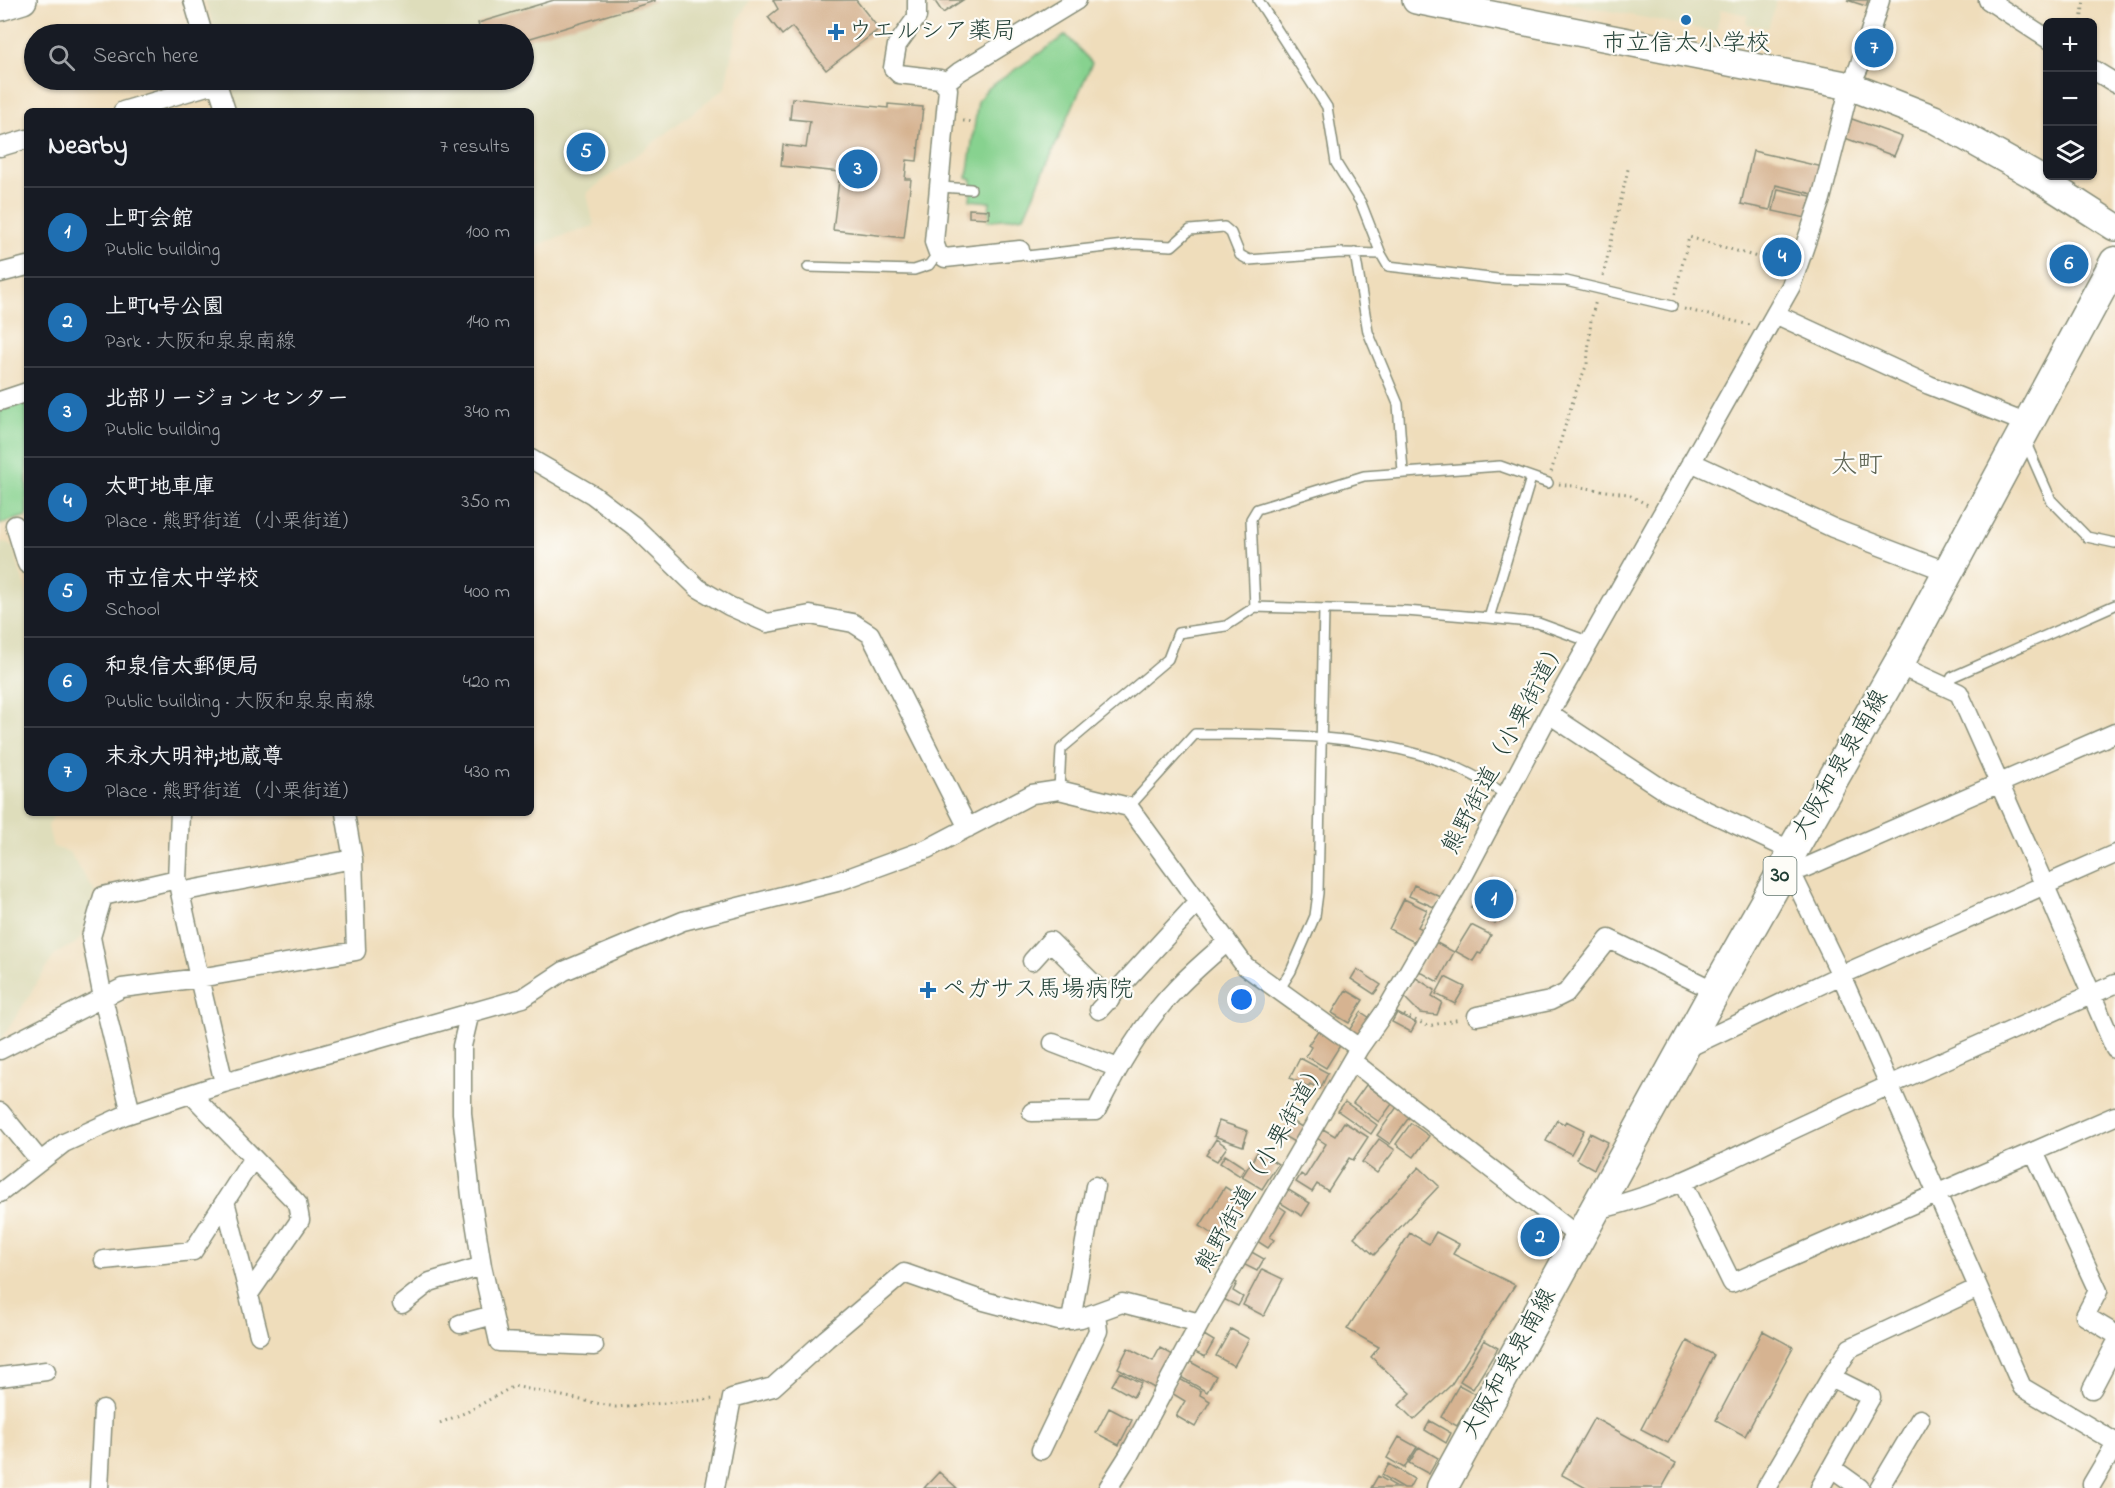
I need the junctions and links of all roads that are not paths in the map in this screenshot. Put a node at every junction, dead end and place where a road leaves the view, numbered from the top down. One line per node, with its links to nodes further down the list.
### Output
1 (23, 0): 10 (street)
2 (193, 0): 11 (street)
3 (917, 0): 14 (street)
4 (1077, 0): 14 (street)
5 (1258, 0): 29 (lane)
6 (1416, 0): 9 (street)
7 (1880, 0): 16 (street, 熊野街道（小栗街道）)
8 (1988, 0): 12 (street)
9 (1482, 6): 16 (street)
10 (0, 7)
11 (200, 24)
12 (2043, 36)
13 (2097, 72): 15 (street)
14 (945, 83): 23 (street)
15 (2115, 83)
16 (1850, 86): 25 (street); 35 (street, 熊野街道（小栗街道）)
17 (189, 90): 19 (street)
18 (220, 90): 20 (street)
19 (132, 108)
20 (225, 108)
21 (24, 141): 22 (street)
22 (0, 147)
23 (940, 187): 24 (lane); 27 (street)
24 (971, 189)
25 (2115, 226)
26 (1020, 250): 27 (street); 28 (lane)
27 (938, 253): 32 (lane)
28 (1355, 253): 29 (lane); 41 (lane)
29 (1380, 254): 34 (lane)
30 (2115, 262): 38 (main road, 大阪和泉泉南線 / 30)
31 (24, 267): 33 (street)
32 (808, 267)
33 (0, 273)
34 (1672, 306)
35 (1771, 321): 38 (street); 40 (street, 熊野街道（小栗街道）)
36 (24, 393): 37 (street)
37 (0, 401)
38 (2025, 429): 45 (lane); 47 (main road, 大阪和泉泉南線 / 30)
39 (534, 461): 64 (street)
40 (1690, 462): 47 (street); 52 (street, 熊野街道（小栗街道）)
41 (1403, 472): 42 (lane); 49 (lane)
42 (1531, 478): 43 (lane); 51 (lane)
43 (1548, 483)
44 (14, 526): 46 (street)
45 (2115, 543)
46 (24, 555)
47 (1948, 572): 53 (main road, 大阪和泉泉南線 / 30)
48 (2115, 605): 54 (lane)
49 (1255, 607): 50 (lane); 59 (lane)
50 (1324, 609): 51 (lane); 57 (lane)
51 (1489, 618): 52 (lane)
52 (1590, 642): 55 (street, 熊野街道（小栗街道）)
53 (1898, 665): 54 (street); 66 (main road, 大阪和泉泉南線 / 30)
54 (1947, 688): 58 (street)
55 (1549, 714): 60 (street, 熊野街道（小栗街道）); 66 (street)
56 (2115, 733): 58 (street)
57 (1320, 738): 60 (lane); 61 (lane); 76 (lane)
58 (1998, 783): 66 (street); 69 (street)
59 (1059, 790): 61 (street); 64 (street)
60 (1506, 795): 86 (street, 熊野街道（小栗街道）)
61 (1129, 807): 70 (street)
62 (180, 816): 68 (street)
63 (346, 816): 67 (street)
64 (968, 828): 80 (street)
65 (2115, 854): 69 (street)
66 (1790, 858): 73 (street); 77 (main road, 大阪和泉泉南線 / 30)
67 (353, 859): 68 (street); 74 (street)
68 (179, 885): 74 (street); 79 (street)
69 (2045, 886): 73 (street); 78 (street)
70 (1198, 902): 71 (street); 72 (street)
71 (1227, 942): 76 (street); 87 (street)
72 (1032, 960)
73 (1841, 975): 85 (street); 89 (street)
74 (199, 978): 79 (street); 88 (street)
75 (2115, 984): 78 (street)
76 (1279, 990): 86 (street)
77 (1715, 991): 81 (street); 85 (main road, 大阪和泉泉南線 / 30)
78 (2091, 995): 83 (street); 89 (street)
79 (103, 998): 84 (street); 93 (street)
80 (470, 1012): 88 (street); 106 (street)
81 (1477, 1016)
82 (1053, 1043): 87 (street)
83 (2115, 1049)
84 (0, 1050)
85 (1682, 1050): 103 (main road, 大阪和泉泉南線 / 30)
86 (1356, 1055): 104 (street); 113 (street, 熊野街道（小栗街道）)
87 (1118, 1068): 92 (street)
88 (224, 1083): 90 (street)
89 (1889, 1084): 98 (street); 101 (street)
90 (191, 1094): 93 (street); 96 (street)
91 (0, 1112): 97 (street)
92 (1032, 1112)
93 (131, 1113): 97 (street)
94 (2115, 1116): 95 (street)
95 (2034, 1152): 101 (street); 115 (street)
96 (253, 1158): 102 (street); 108 (street)
97 (40, 1161): 100 (street)
98 (1682, 1181): 101 (street); 103 (street)
99 (1095, 1186): 112 (street)
100 (0, 1193)
101 (1938, 1194): 107 (street)
102 (225, 1201): 105 (street); 108 (street)
103 (1595, 1210): 104 (main road, 大阪和泉泉南線 / 30)
104 (1580, 1237): 132 (main road, 大阪和泉泉南線 / 30)
105 (104, 1260)
106 (482, 1266): 109 (street); 111 (street)
107 (1978, 1288): 121 (street); 125 (street)
108 (249, 1294): 116 (street)
109 (402, 1304)
110 (1096, 1313): 112 (street); 113 (street); 126 (street)
111 (493, 1315): 114 (street); 118 (street)
112 (1071, 1320): 130 (street)
113 (1200, 1323): 131 (street, 熊野街道（小栗街道）)
114 (460, 1324)
115 (2115, 1334)
116 (259, 1335)
117 (2115, 1344): 122 (street)
118 (594, 1346)
119 (46, 1371): 120 (street)
120 (0, 1377)
121 (1831, 1377): 127 (street); 133 (street)
122 (2092, 1389)
123 (103, 1410): 129 (street)
124 (1920, 1419): 136 (street)
125 (2115, 1444): 128 (street)
126 (1041, 1450)
127 (1832, 1468): 134 (street); 135 (street)
128 (2092, 1484)
129 (99, 1488)
130 (715, 1488)
131 (1108, 1488)
132 (1442, 1488)
133 (1766, 1488)
134 (1820, 1488)
135 (1860, 1488)
136 (1879, 1488)

